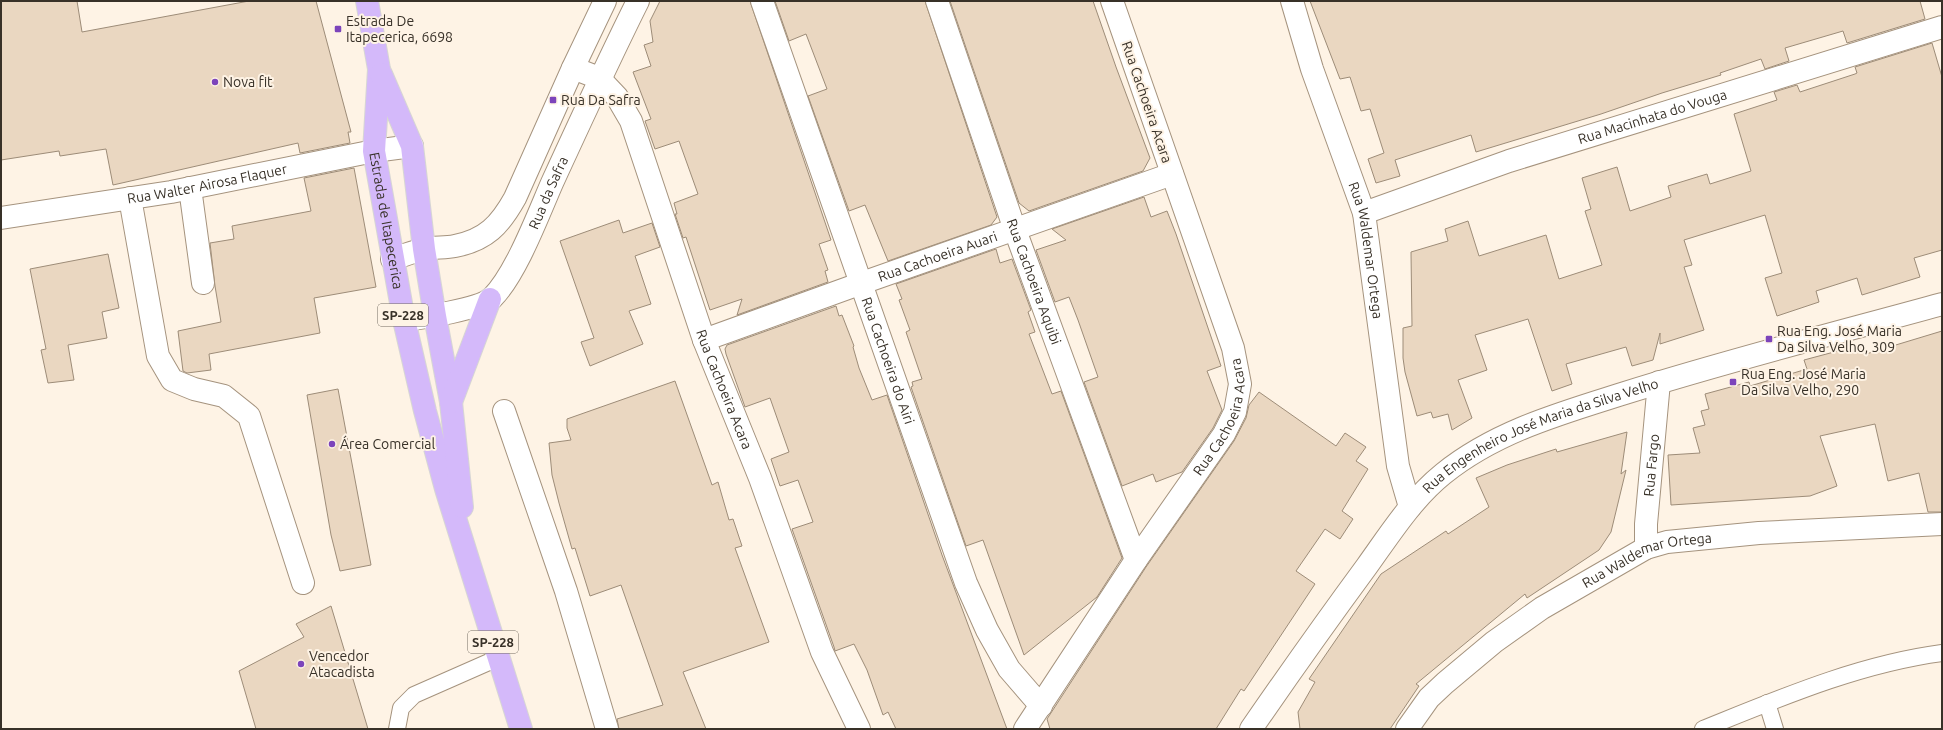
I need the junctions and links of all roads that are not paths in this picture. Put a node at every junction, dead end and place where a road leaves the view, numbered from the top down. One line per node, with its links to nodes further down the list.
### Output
1 (367, 1): 10 (main road, Estrada de Itapecerica / SP-228)
2 (605, 1): 9 (street, Rua da Safra)
3 (638, 1): 11 (street, Rua da Safra)
4 (762, 1): 23 (street, Rua Cachoeira do Airi)
5 (937, 1): 19 (street, Rua Cachoeira Aquibi)
6 (1112, 1): 14 (street, Rua Cachoeira Acara)
7 (1292, 1): 17 (street, Rua Waldemar Ortega)
8 (1942, 27): 17 (street, Rua Macinhata do Vouga)
9 (573, 68): 11 (street, Rua Cachoeira Acara); 20 (street, Rua da Safra)
10 (379, 69): 12 (main road, Estrada de Itapecerica / SP-228); 13 (main road, Estrada de Itapecerica / SP-228)
11 (599, 78): 24 (street, Rua da Safra); 28 (street, Rua Cachoeira Acara)
12 (412, 146): 13 (street, Rua Walter Airosa Flaquer); 20 (main road, Estrada de Itapecerica / SP-228)
13 (374, 151): 15 (street, Rua Walter Airosa Flaquer); 21 (main road, Estrada de Itapecerica / SP-228)
14 (1172, 174): 19 (street, Rua Cachoeira Auari); 36 (street, Rua Cachoeira Acara)
15 (190, 188): 16 (street, Rua Walter Airosa Flaquer); 22 (street)
16 (130, 198): 18 (street, Rua Walter Airosa Flaquer); 37 (street)
17 (1364, 214): 32 (street, Rua Waldemar Ortega)
18 (1, 218)
19 (1015, 230): 23 (street, Rua Cachoeira Auari); 36 (street, Rua Cachoeira Aquibi)
20 (424, 249): 21 (street, Rua da Safra); 26 (main road, Estrada de Itapecerica / SP-228)
21 (392, 260): 27 (main road, Estrada de Itapecerica / SP-228)
22 (203, 283)
23 (862, 283): 28 (street, Rua Cachoeira Auari); 41 (street, Rua Cachoeira do Airi)
24 (490, 299): 26 (street, Rua da Safra); 30 (main road)
25 (1942, 304): 29 (street, Rua Engenheiro José Maria da Silva Velho)
26 (435, 316): 27 (street, Rua da Safra); 30 (main road, Estrada de Itapecerica / SP-228)
27 (404, 320): 35 (main road, Estrada de Itapecerica / SP-228)
28 (704, 340): 45 (street, Rua Cachoeira Acara)
29 (1659, 382): 32 (street, Rua Engenheiro José Maria da Silva Velho); 34 (street, Rua Fargo)
30 (451, 402): 35 (main road, Estrada de Itapecerica / SP-228)
31 (504, 411): 44 (street)
32 (1410, 507): 47 (street, Rua Engenheiro José Maria da Silva Velho)
33 (1942, 524): 34 (street, Rua Waldemar Ortega)
34 (1646, 548): 48 (street, Rua Waldemar Ortega)
35 (467, 555): 39 (main road, Estrada de Itapecerica / SP-228)
36 (1136, 560): 41 (street, Rua Cachoeira Acara)
37 (304, 583)
38 (1942, 653): 40 (lane)
39 (498, 658): 42 (lane); 43 (main road, Estrada de Itapecerica / SP-228)
40 (1768, 703): 49 (lane); 50 (lane)
41 (1042, 706): 46 (street, Rua Cachoeira Acara)
42 (397, 729)
43 (521, 729)
44 (607, 729)
45 (859, 729)
46 (1025, 729)
47 (1251, 729)
48 (1407, 729)
49 (1702, 729)
50 (1775, 729)

